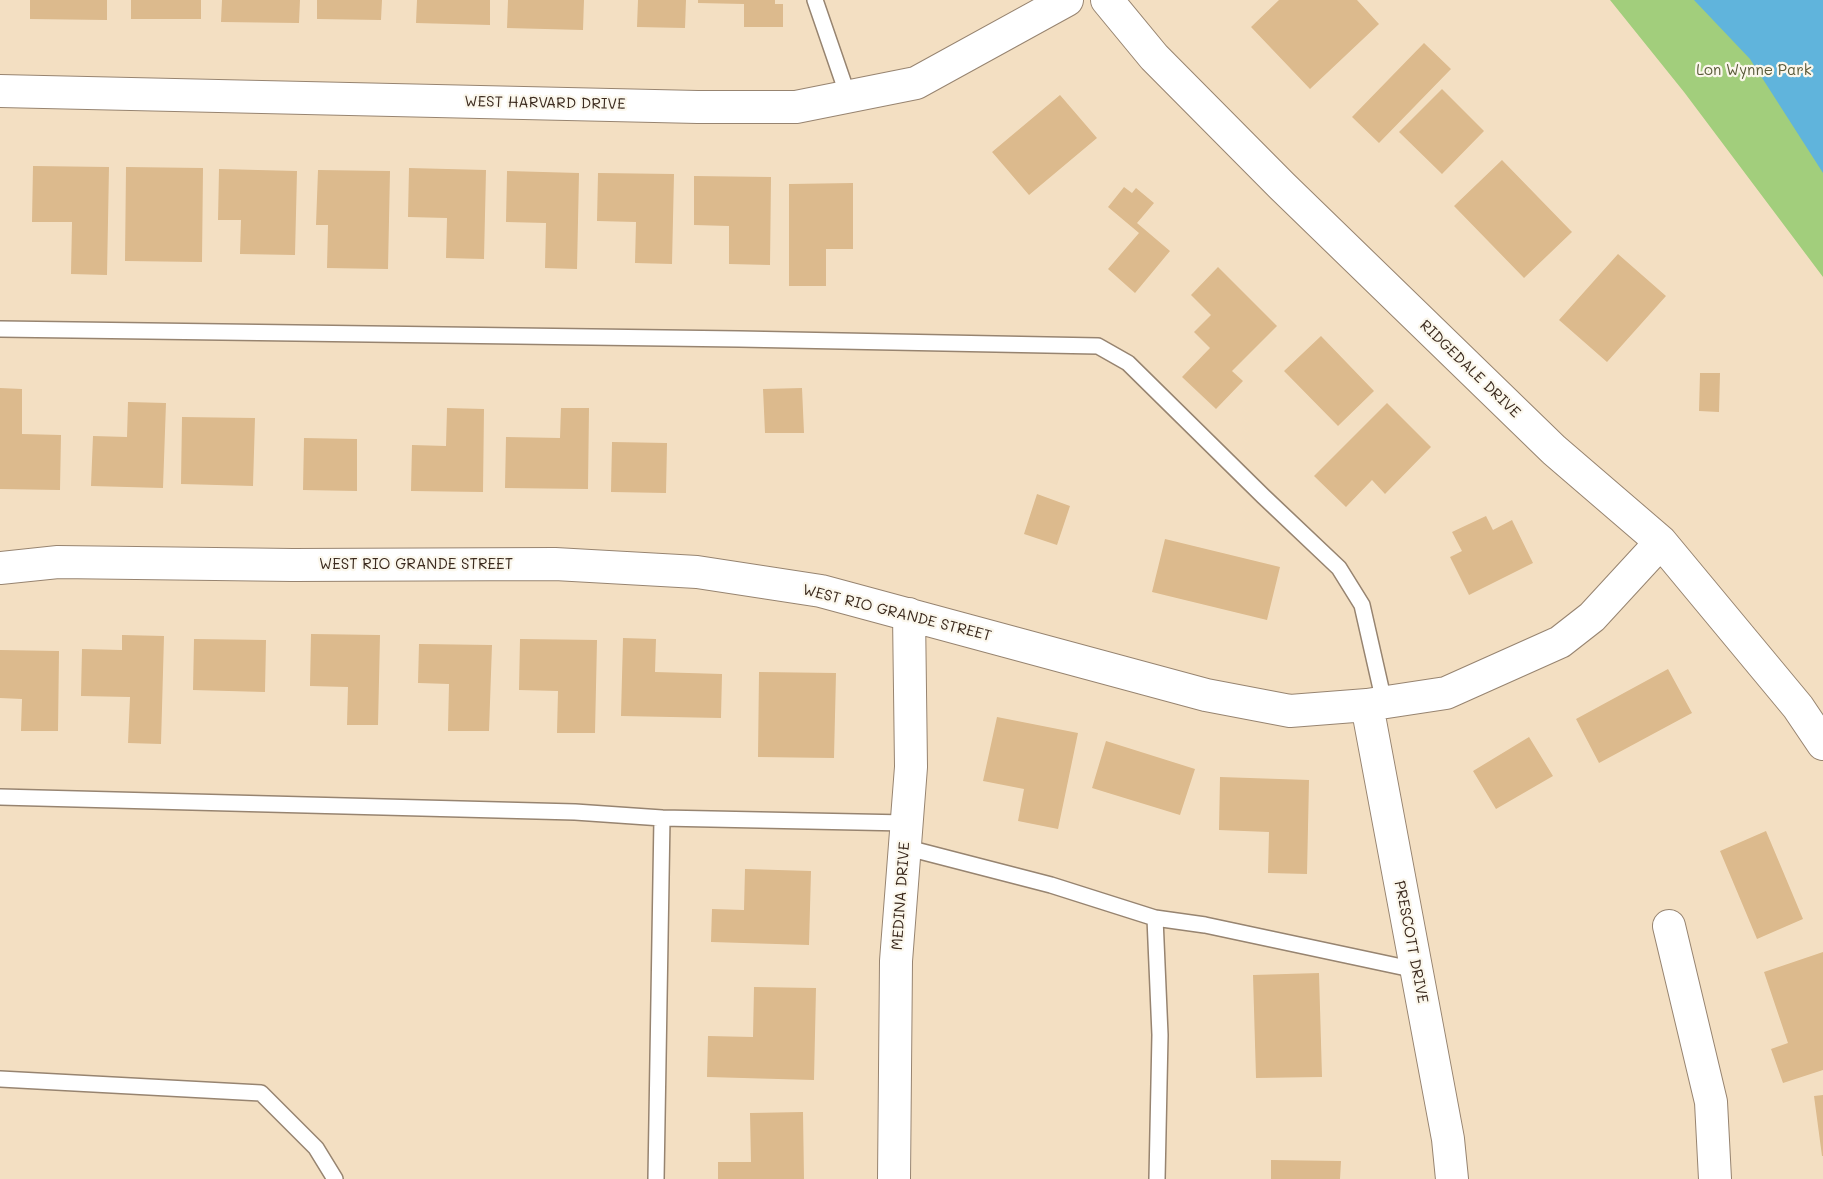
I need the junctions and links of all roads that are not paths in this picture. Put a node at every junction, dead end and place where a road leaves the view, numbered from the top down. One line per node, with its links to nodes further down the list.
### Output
1 (815, 0): 5 (lane)
2 (1067, 0): 5 (street, WEST HARVARD DRIVE)
3 (1107, 0): 7 (street, RIDGEDALE DRIVE)
4 (0, 91): 5 (street, WEST HARVARD DRIVE)
5 (848, 96)
6 (0, 329): 10 (lane)
7 (1661, 542): 10 (street, WEST RIO GRANDE STREET); 11 (street, RIDGEDALE DRIVE)
8 (0, 568): 9 (street, WEST RIO GRANDE STREET)
9 (909, 614): 10 (street, WEST RIO GRANDE STREET); 14 (street, MEDINA DRIVE)
10 (1375, 704): 17 (street, PRESCOTT DRIVE)
11 (1823, 744)
12 (0, 797): 13 (lane)
13 (662, 818): 14 (lane); 20 (lane)
14 (905, 835): 15 (lane); 21 (street, MEDINA DRIVE)
15 (1155, 918): 17 (lane); 22 (lane)
16 (1669, 926): 24 (street)
17 (1416, 970): 23 (street, PRESCOTT DRIVE)
18 (0, 1079): 19 (lane)
19 (335, 1179)
20 (656, 1179)
21 (894, 1179)
22 (1157, 1179)
23 (1452, 1179)
24 (1715, 1179)

